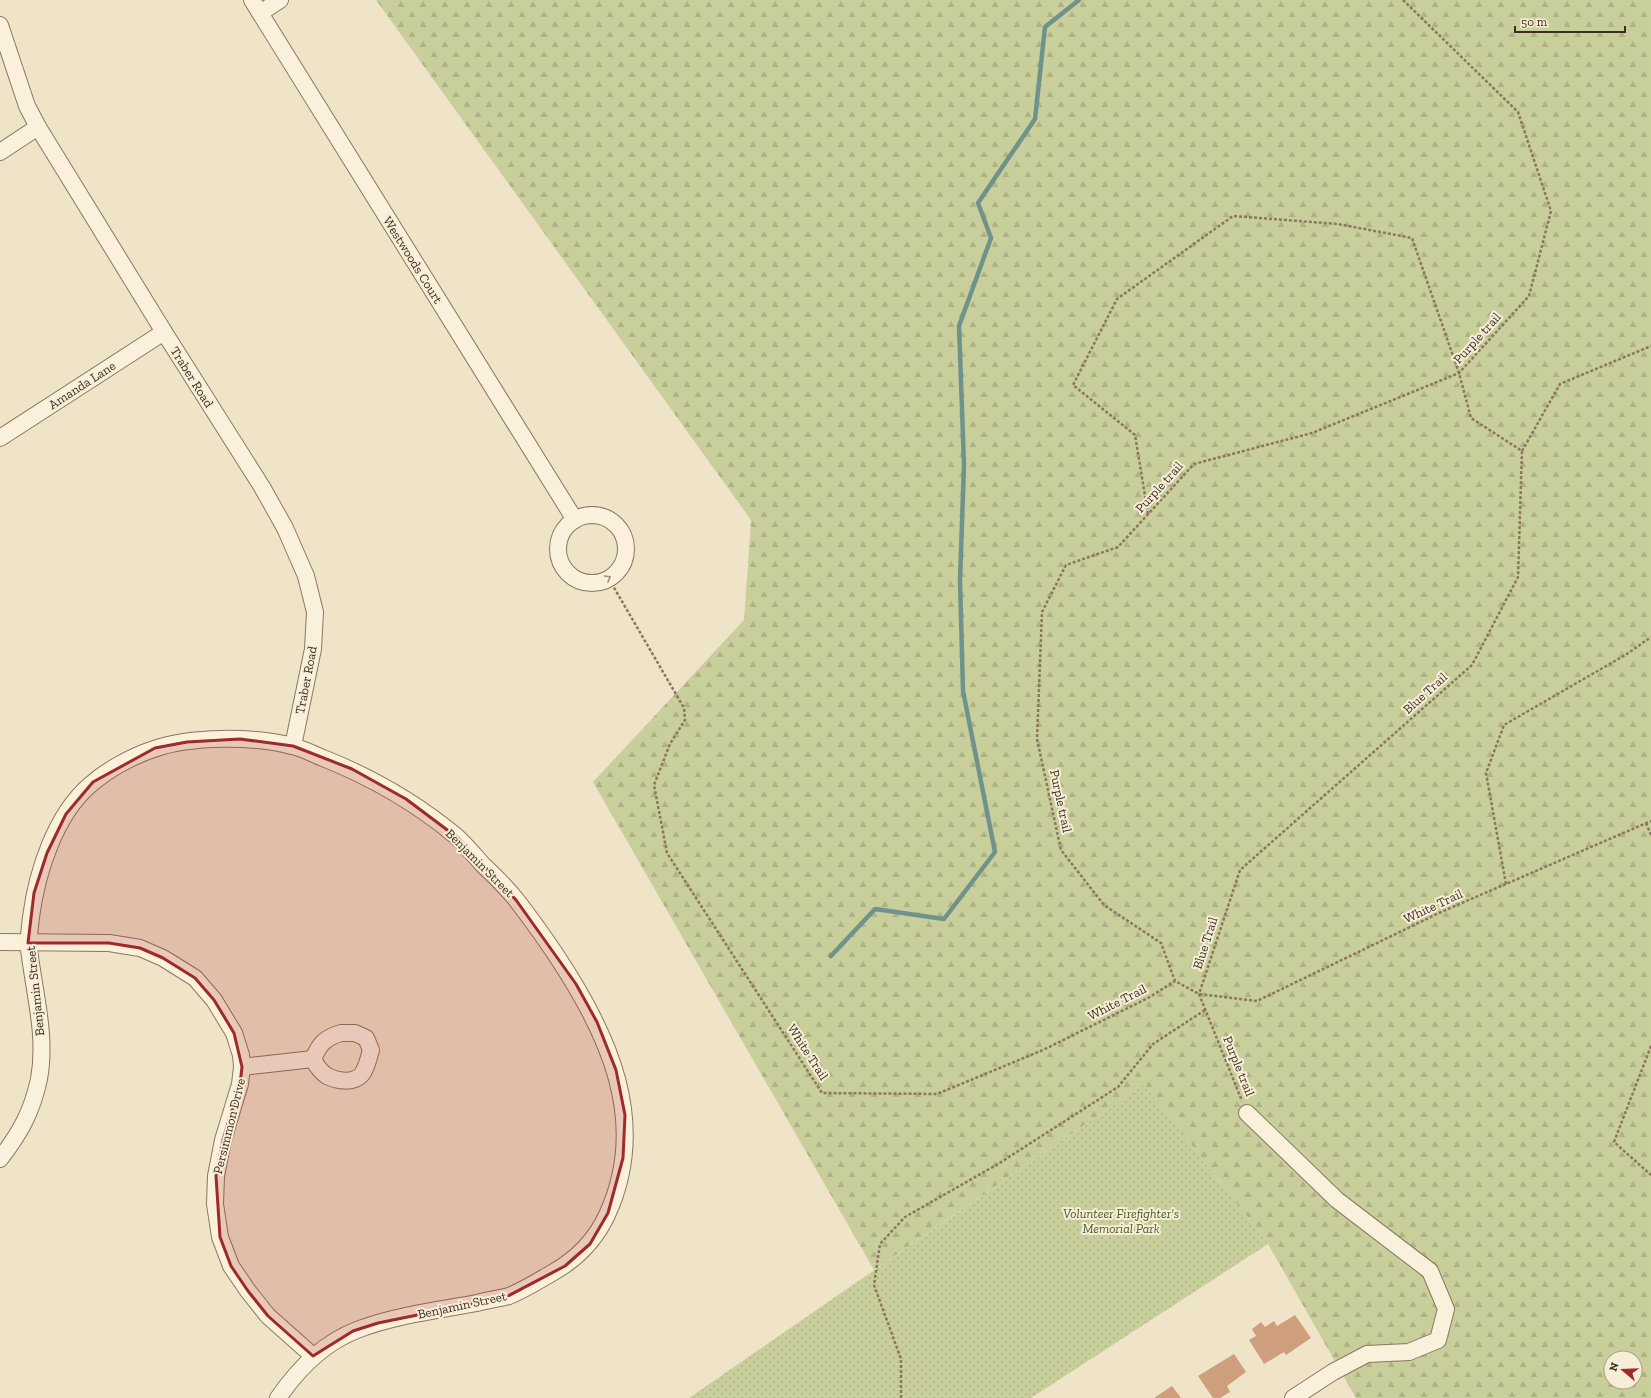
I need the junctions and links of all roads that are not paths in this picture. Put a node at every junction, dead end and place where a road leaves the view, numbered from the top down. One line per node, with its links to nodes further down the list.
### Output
1 (280, 0): 2 (street)
2 (256, 6): 8 (street, Westwoods Court)
3 (0, 25): 4 (street, Traber Road)
4 (38, 127): 5 (street); 6 (street, Traber Road)
5 (0, 152)
6 (164, 332): 7 (street, Amanda Lane); 9 (street, Traber Road)
7 (0, 438)
8 (575, 520): 8 (street, one-way to 8)
9 (293, 746): 11 (street, Benjamin Street); 16 (street, Benjamin Street)
10 (0, 942): 11 (street, Persimmon Drive)
11 (28, 943): 13 (street, Persimmon Drive); 15 (street, Benjamin Street)
12 (313, 1059): 13 (street)
13 (242, 1067): 16 (street, Persimmon Drive)
14 (1247, 1113): 17 (street)
15 (0, 1159)
16 (313, 1356): 18 (street, Benjamin Street)
17 (1299, 1396)
18 (278, 1398)

